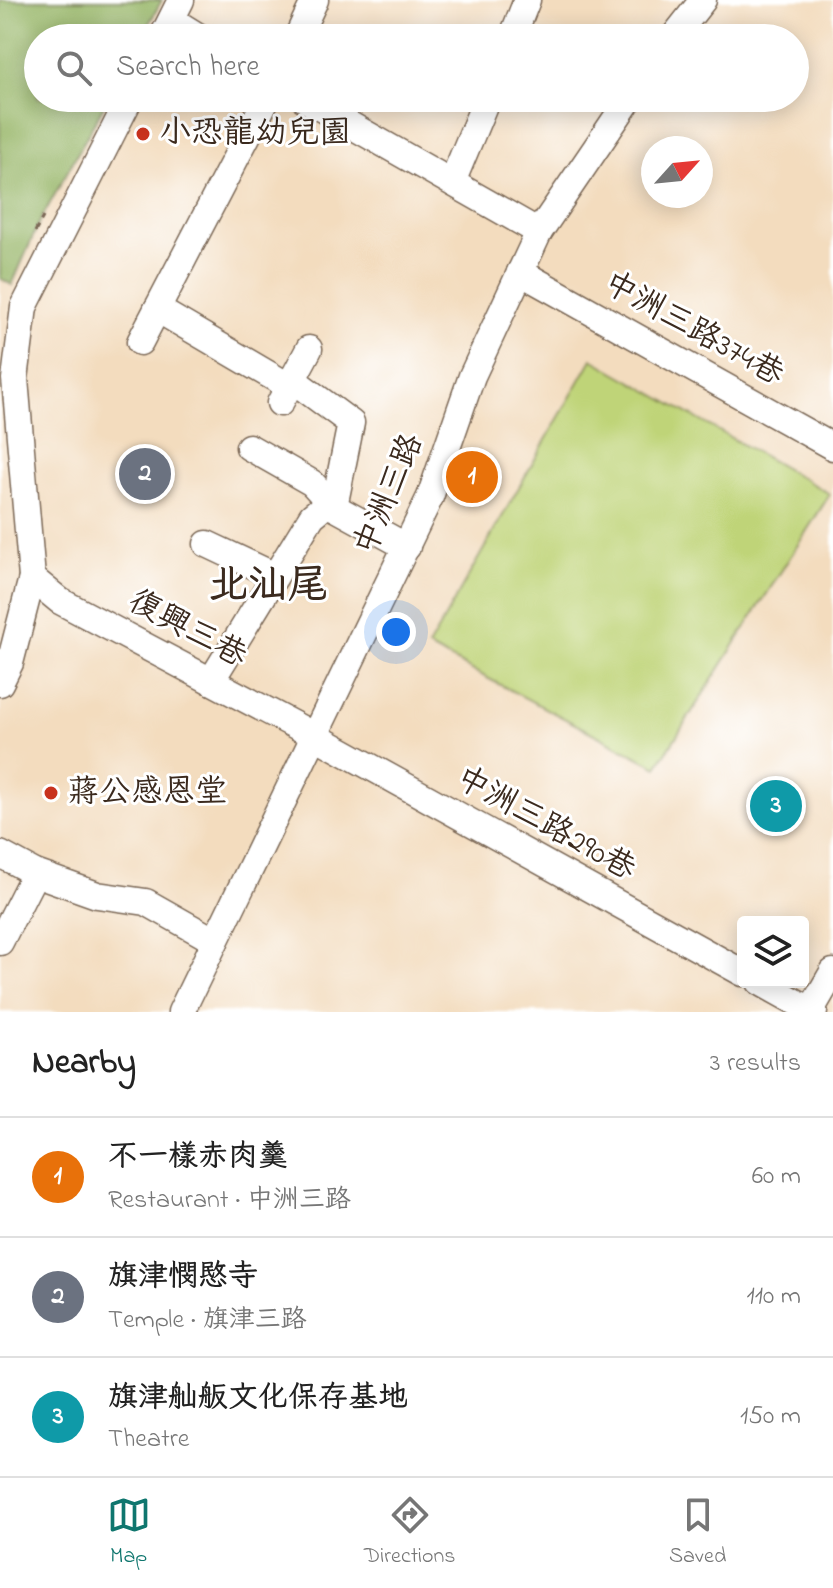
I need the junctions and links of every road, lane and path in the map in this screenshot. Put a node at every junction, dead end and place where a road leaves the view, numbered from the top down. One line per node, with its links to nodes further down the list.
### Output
1 (315, 0): 4 (street)
2 (527, 0): 5 (street)
3 (703, 0): 6 (street)
4 (304, 24)
5 (518, 24)
6 (684, 24)
7 (123, 112): 25 (street)
8 (260, 112): 15 (street)
9 (329, 112): 12 (street)
10 (481, 112): 12 (street)
11 (620, 112): 13 (street, 中洲三路)
12 (453, 180): 13 (street)
13 (539, 232): 14 (street, 中洲三路)
14 (520, 272): 20 (street, 中洲三路374巷); 23 (street, 中洲三路)
15 (157, 309): 16 (street); 18 (street)
16 (140, 342)
17 (309, 349): 18 (street)
18 (288, 390): 21 (street)
19 (249, 447): 21 (street)
20 (833, 447)
21 (331, 505): 23 (street); 24 (street)
22 (207, 544): 24 (street)
23 (407, 547): 28 (street, 中洲三路)
24 (275, 576): 26 (street)
25 (32, 578): 26 (street, 復興三巷); 27 (street)
26 (211, 681): 28 (street, 復興三巷)
27 (0, 683)
28 (315, 736): 31 (street, 中洲三路); 33 (street, 中洲三路290巷)
29 (0, 854): 30 (street)
30 (35, 873): 31 (street); 32 (street)
31 (215, 941): 37 (street, 中洲三路)
32 (0, 942)
33 (737, 970)
34 (833, 972): 36 (street)
35 (771, 988): 36 (street)
36 (812, 1011)
37 (181, 1012)

